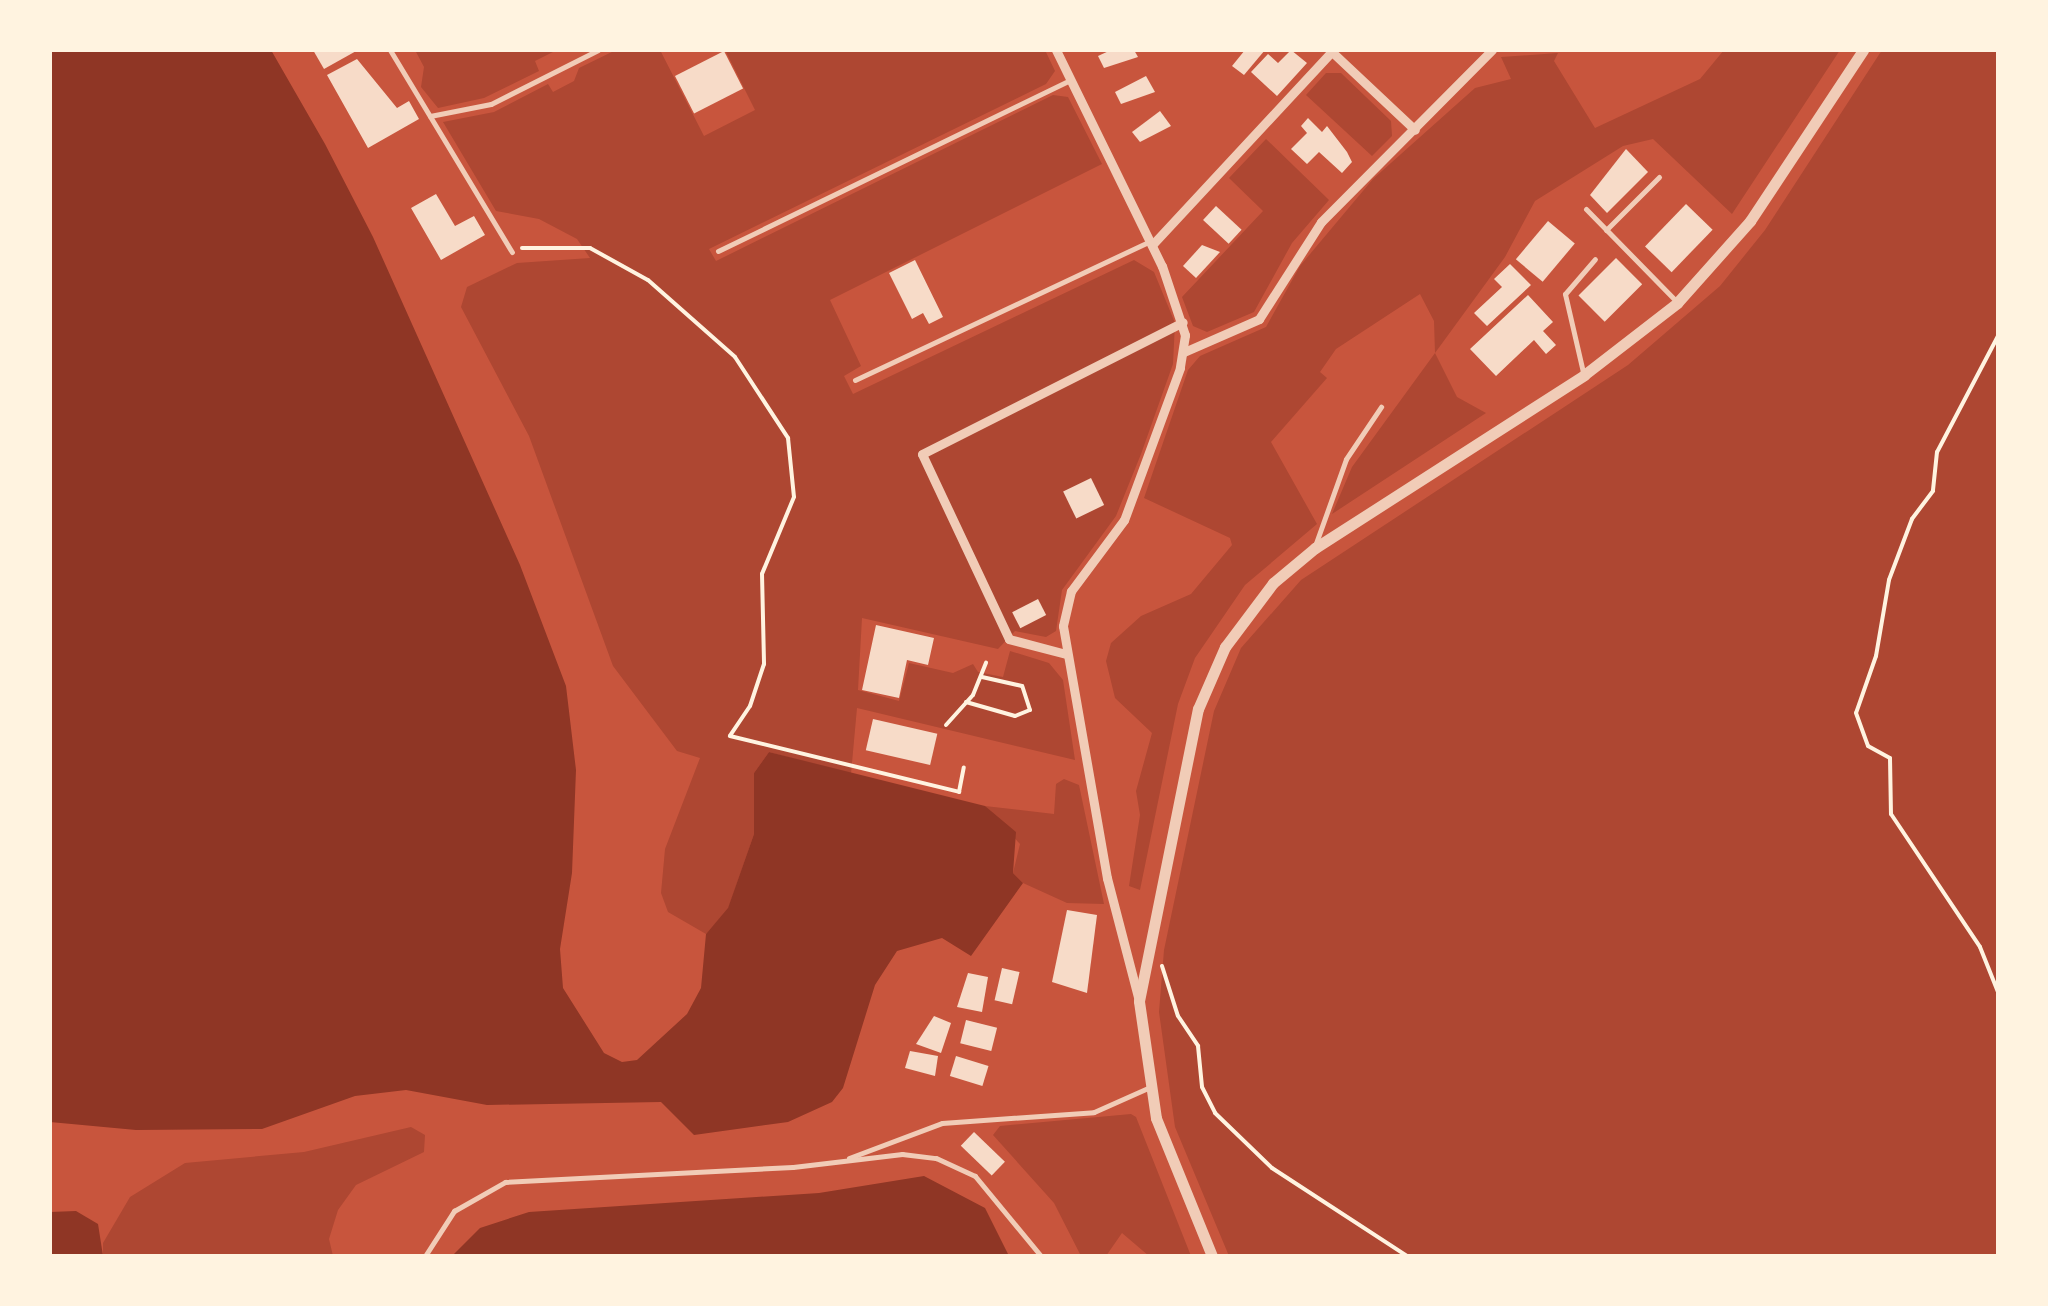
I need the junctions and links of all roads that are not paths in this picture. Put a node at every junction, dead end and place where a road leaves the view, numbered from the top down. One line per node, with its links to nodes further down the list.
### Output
1 (390, 50): 8 (lane)
2 (598, 50): 8 (lane)
3 (1056, 50): 7 (street)
4 (1492, 50): 9 (street)
5 (1862, 50): 17 (street)
6 (1332, 51): 9 (street); 13 (street)
7 (1070, 80): 13 (street); 14 (lane)
8 (430, 116): 15 (lane)
9 (1415, 130): 19 (street)
10 (1659, 177): 12 (lane)
11 (1586, 209): 12 (lane)
12 (1606, 230): 17 (lane)
13 (1151, 243): 18 (street); 21 (lane)
14 (718, 251)
15 (512, 252)
16 (1595, 259): 20 (lane)
17 (1676, 302): 20 (street)
18 (1183, 322): 19 (street); 24 (street)
19 (1184, 352): 24 (street)
20 (1584, 375): 23 (street)
21 (855, 380)
22 (1380, 407): 23 (lane)
23 (1315, 548): 25 (street)
24 (1066, 654): 25 (street)
25 (1139, 1001): 26 (street)
26 (1148, 1088): 27 (lane); 30 (street)
27 (841, 1161): 28 (lane); 29 (lane)
28 (425, 1256)
29 (1041, 1256)
30 (1212, 1256)

